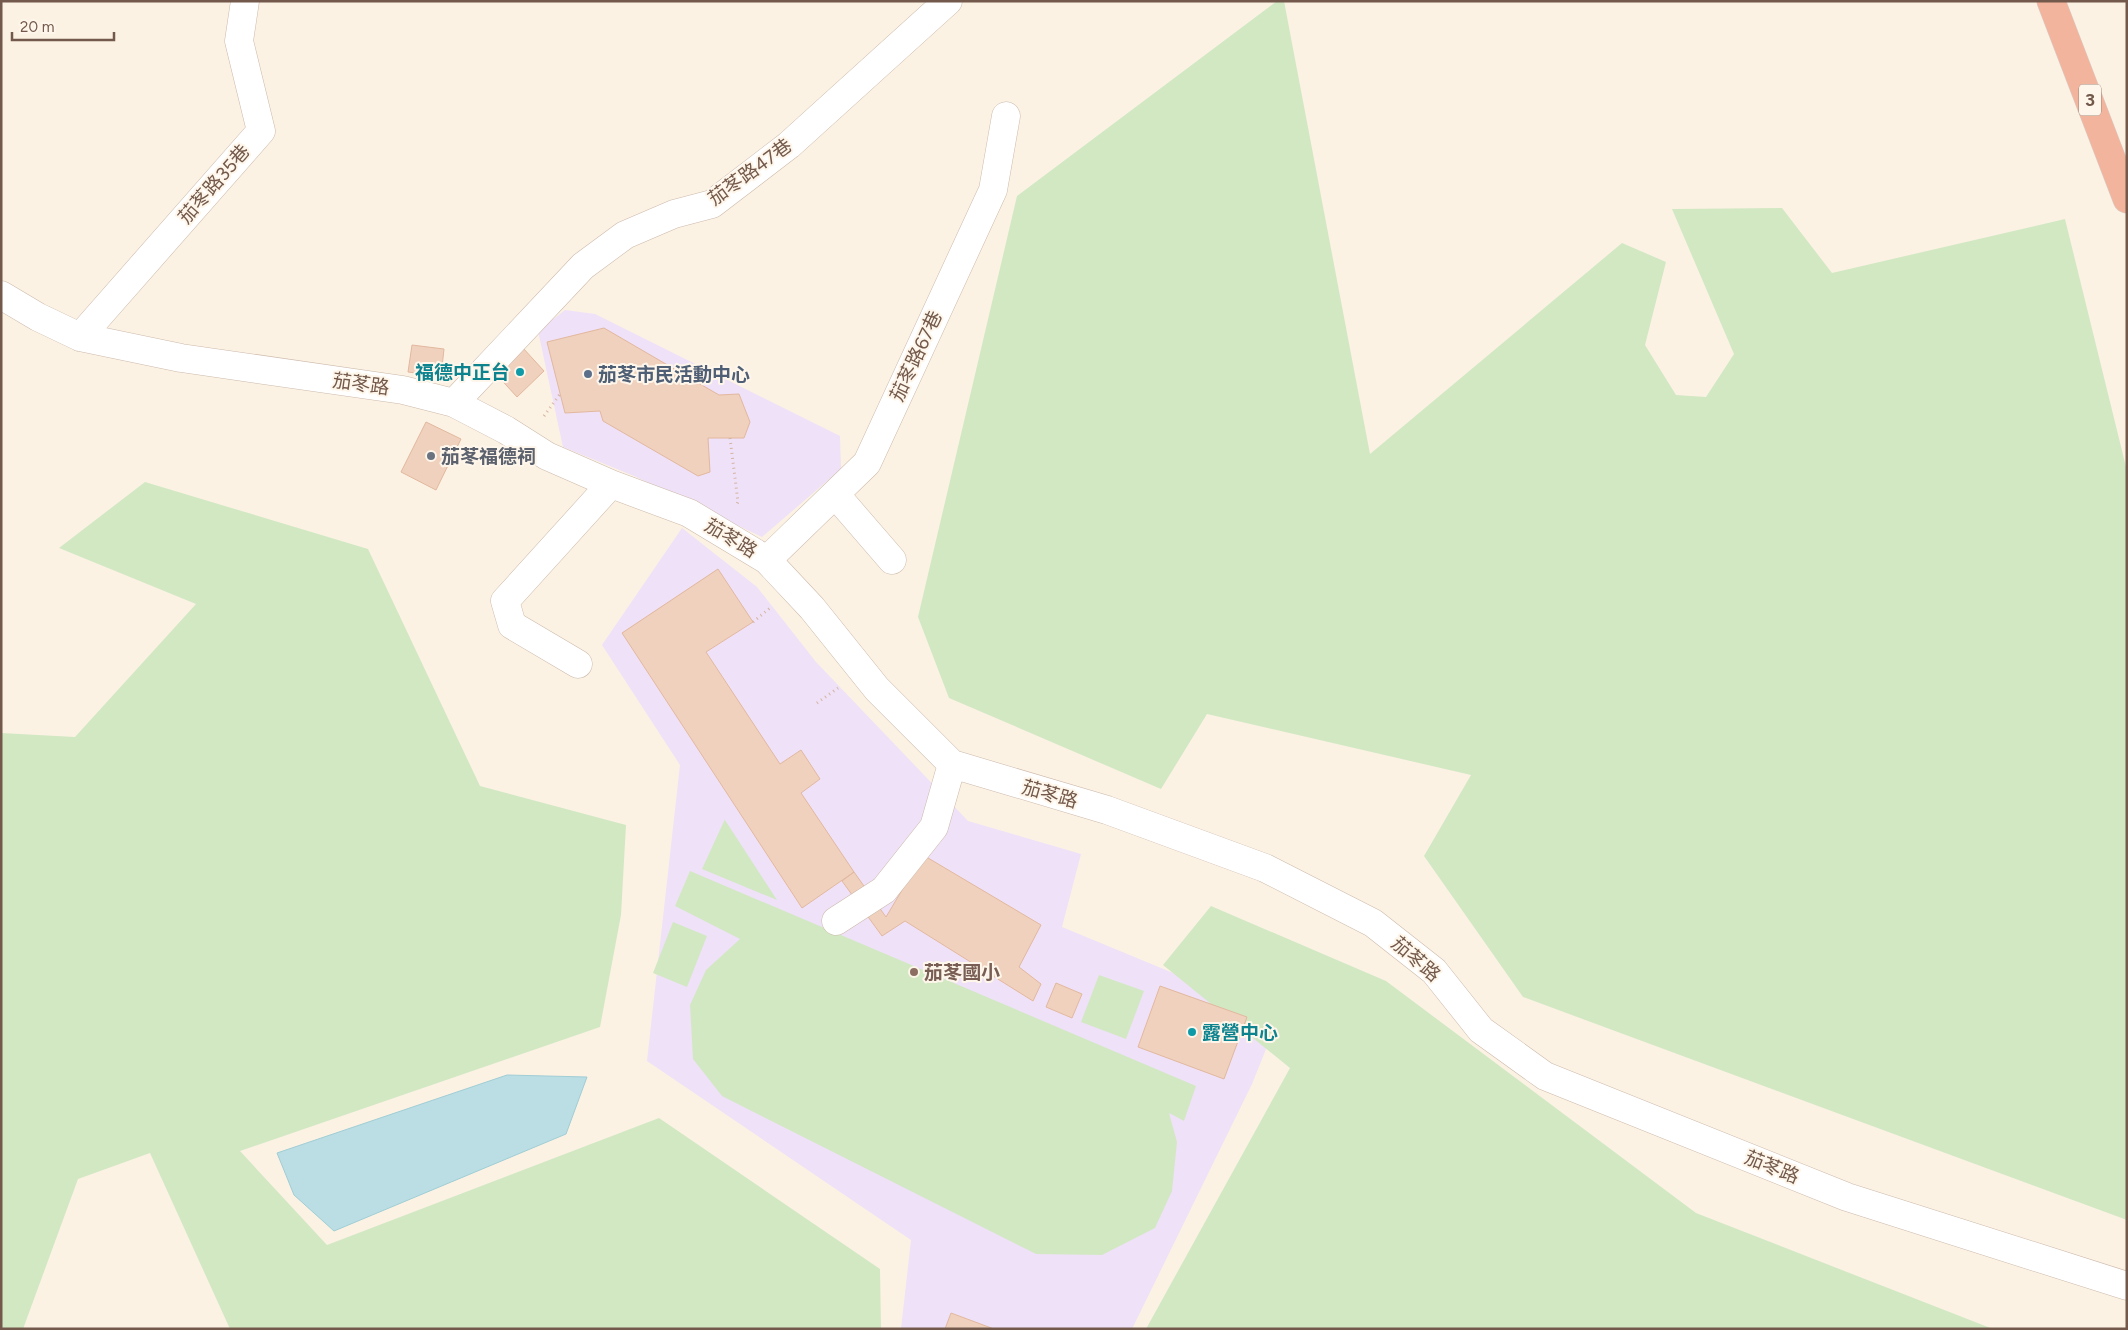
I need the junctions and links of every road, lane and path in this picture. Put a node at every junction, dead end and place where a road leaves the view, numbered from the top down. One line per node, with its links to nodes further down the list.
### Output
1 (245, 1): 7 (street, 茄苳路35巷)
2 (948, 1): 9 (street, 茄苳路47巷)
3 (2051, 1): 5 (highway, 3)
4 (1006, 116): 13 (street, 茄苳路67巷)
5 (2127, 199)
6 (1, 295): 7 (street, 茄苳路)
7 (80, 337): 9 (street, 茄苳路)
8 (560, 394): 10 (path)
9 (454, 403): 12 (street, 茄苳路)
10 (541, 420)
11 (730, 438): 14 (path)
12 (611, 484): 14 (street, 茄苳路); 17 (street)
13 (835, 494): 15 (street, 茄苳路67巷); 16 (street)
14 (724, 534): 15 (street, 茄苳路)
15 (767, 560): 18 (street, 茄苳路)
16 (892, 560)
17 (578, 664)
18 (952, 764): 19 (street); 20 (street, 茄苳路)
19 (836, 921)
20 (2127, 1286)

